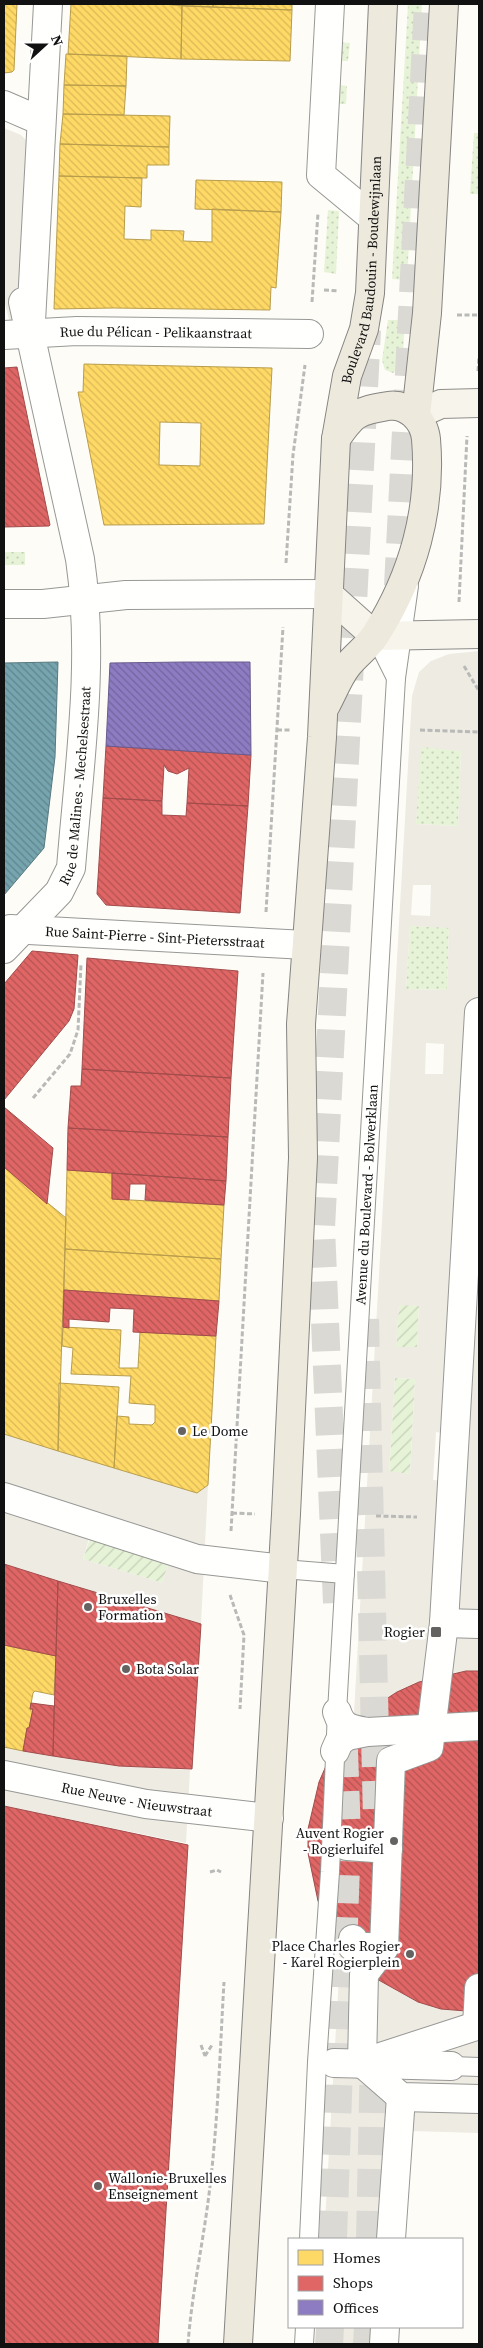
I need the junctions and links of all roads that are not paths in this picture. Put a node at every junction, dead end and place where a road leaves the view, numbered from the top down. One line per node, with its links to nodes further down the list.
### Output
1 (48, 4): 6 (street)
2 (330, 4): 7 (street)
3 (383, 4): 7 (main road, Boulevard Baudouin - Boudewijnlaan)
4 (444, 4): 13 (main road)
5 (4, 105): 6 (street)
6 (41, 121): 9 (street)
7 (373, 218): 14 (main road, Boulevard Baudouin - Boudewijnlaan)
8 (23, 302): 9 (street, Rue de Malines - Mechelsestraat)
9 (30, 334): 10 (street, Rue du Pélican - Pelikaanstraat); 11 (street, Rue du Pélican - Pelikaanstraat); 16 (street, Rue de Malines - Mechelsestraat)
10 (309, 334)
11 (4, 335)
12 (477, 403): 13 (street)
13 (416, 416): 14 (main road); 19 (main road)
14 (336, 439): 15 (main road, Boulevard Baudouin - Boudewijnlaan)
15 (328, 594): 16 (street); 19 (street); 21 (main road, Boulevard Baudouin - Boudewijnlaan)
16 (86, 599): 17 (street); 22 (street, Rue de Malines - Mechelsestraat)
17 (4, 604)
18 (468, 635): 19 (street)
19 (388, 637): 20 (lane, Avenue du Boulevard - Bolwerklaan); 20 (lane, Avenue du Boulevard - Bolwerklaan); 21 (main road)
20 (396, 678): 27 (lane, Avenue du Boulevard - Bolwerklaan)
21 (323, 711): 23 (main road, Boulevard Baudouin - Boudewijnlaan)
22 (9, 936): 23 (street, Rue Saint-Pierre - Sint-Pietersstraat)
23 (306, 945): 26 (main road, Boulevard Baudouin - Boudewijnlaan)
24 (479, 1012): 28 (street)
25 (4, 1497): 26 (street)
26 (283, 1569): 27 (lane); 36 (main road, Boulevard Baudouin - Boudewijnlaan)
27 (345, 1574): 30 (lane, Avenue du Boulevard - Bolwerklaan)
28 (444, 1623): 29 (street); 32 (street)
29 (479, 1624)
30 (337, 1712): 33 (street); 34 (lane)
31 (479, 1726): 32 (street)
32 (431, 1728): 33 (street); 38 (street)
33 (367, 1732): 34 (street)
34 (335, 1751): 43 (lane)
35 (4, 1775): 36 (street, Rue Neuve - Nieuwstraat)
36 (269, 1818): 53 (main road, Boulevard Baudouin - Boudewijnlaan)
37 (347, 1846): 38 (street)
38 (388, 1849): 40 (street)
39 (353, 1939): 40 (street)
40 (384, 1948): 44 (street)
41 (479, 1988): 42 (street)
42 (478, 2026): 44 (street)
43 (326, 2062): 44 (street); 49 (lane)
44 (362, 2063): 45 (street); 47 (street)
45 (451, 2066): 46 (lane)
46 (479, 2067)
47 (401, 2097): 48 (street); 50 (street)
48 (479, 2099)
49 (310, 2238)
50 (391, 2238)
51 (305, 2328): 54 (lane)
52 (385, 2328): 55 (street)
53 (238, 2344)
54 (304, 2344)
55 (384, 2344)

